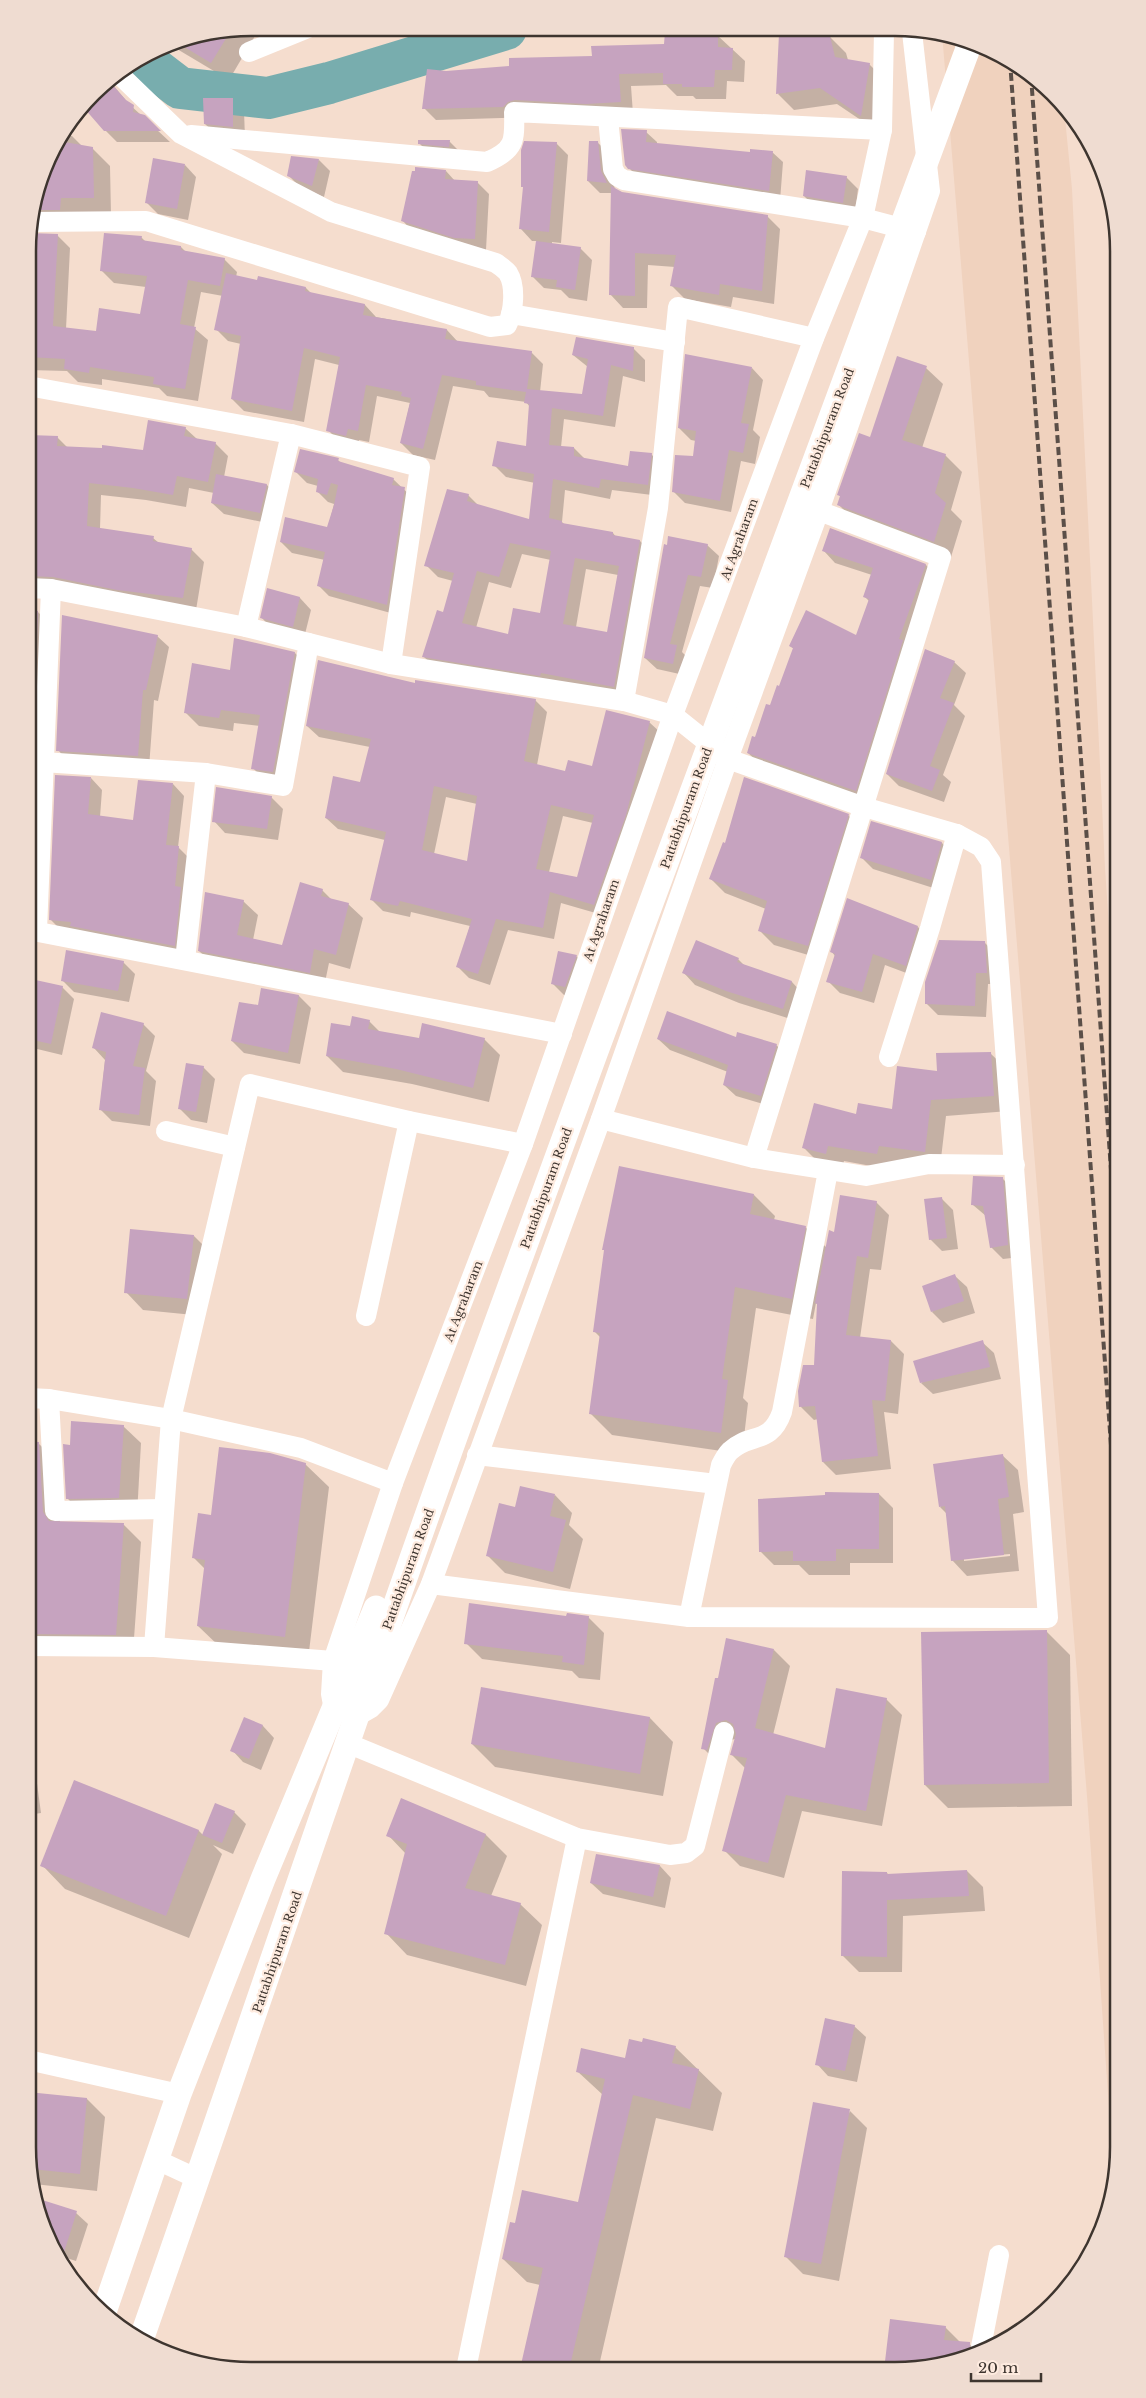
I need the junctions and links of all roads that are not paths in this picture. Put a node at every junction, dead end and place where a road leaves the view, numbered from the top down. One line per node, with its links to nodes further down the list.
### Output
1 (288, 36): 6 (street)
2 (884, 36): 9 (street, At Agraharam)
3 (913, 37): 13 (street)
4 (954, 45): 45 (street, Pattabhipuram Road)
5 (968, 49): 45 (street, Pattabhipuram Road)
6 (249, 52)
7 (124, 78): 10 (street)
8 (608, 118): 9 (street); 10 (street); 11 (street)
9 (882, 130): 11 (street, At Agraharam)
10 (181, 134): 14 (street)
11 (863, 218): 13 (street); 15 (street, At Agraharam)
12 (38, 222): 14 (street)
13 (916, 232): 19 (street)
14 (511, 314): 16 (street)
15 (814, 338): 16 (street); 26 (street, At Agraharam)
16 (675, 342): 25 (street)
17 (36, 387): 18 (street)
18 (291, 434): 22 (street); 24 (street)
19 (819, 511): 27 (street); 30 (street)
20 (36, 588): 21 (street)
21 (51, 589): 22 (street); 28 (street)
22 (246, 627): 23 (street)
23 (309, 644): 24 (street); 29 (street)
24 (391, 664): 25 (street)
25 (624, 701): 26 (street)
26 (673, 715): 27 (street); 34 (street, At Agraharam)
27 (728, 759): 30 (street); 36 (street)
28 (36, 762): 29 (street)
29 (206, 772): 33 (street)
30 (864, 807): 31 (street); 41 (street)
31 (957, 834): 35 (street); 42 (street)
32 (36, 931): 33 (street)
33 (184, 960): 34 (street)
34 (562, 1034): 39 (street, At Agraharam)
35 (889, 1057)
36 (601, 1119): 41 (street); 49 (street)
37 (409, 1121): 39 (street); 40 (street); 44 (street)
38 (166, 1131): 40 (street)
39 (523, 1144): 50 (street, At Agraharam)
40 (235, 1147): 48 (street)
41 (754, 1158): 43 (street)
42 (1015, 1165): 43 (street); 54 (street)
43 (828, 1171): 51 (street)
44 (366, 1316)
45 (462, 1396): 58 (street, Pattabhipuram Road)
46 (36, 1398): 47 (street)
47 (49, 1399): 48 (street); 52 (street)
48 (171, 1419): 50 (street); 52 (street)
49 (476, 1455): 51 (street); 53 (street)
50 (394, 1483): 57 (street, At Agraharam)
51 (716, 1484): 54 (street)
52 (164, 1509): 56 (street)
53 (431, 1584): 54 (street); 58 (street)
54 (689, 1617)
55 (36, 1646): 56 (street)
56 (154, 1647): 57 (street)
57 (333, 1661): 58 (street, At Agraharam)
58 (345, 1714): 60 (street, Pattabhipuram Road); 63 (street, Pattabhipuram Road)
59 (724, 1732): 61 (street)
60 (347, 1743): 61 (street); 65 (street, Pattabhipuram Road)
61 (577, 1838): 70 (street)
62 (36, 2062): 63 (street)
63 (179, 2094): 64 (street, Pattabhipuram Road)
64 (155, 2159): 65 (street); 67 (street, Pattabhipuram Road)
65 (198, 2178): 68 (street, Pattabhipuram Road)
66 (999, 2255): 69 (street)
67 (106, 2305)
68 (144, 2333)
69 (982, 2343)
70 (467, 2362)

